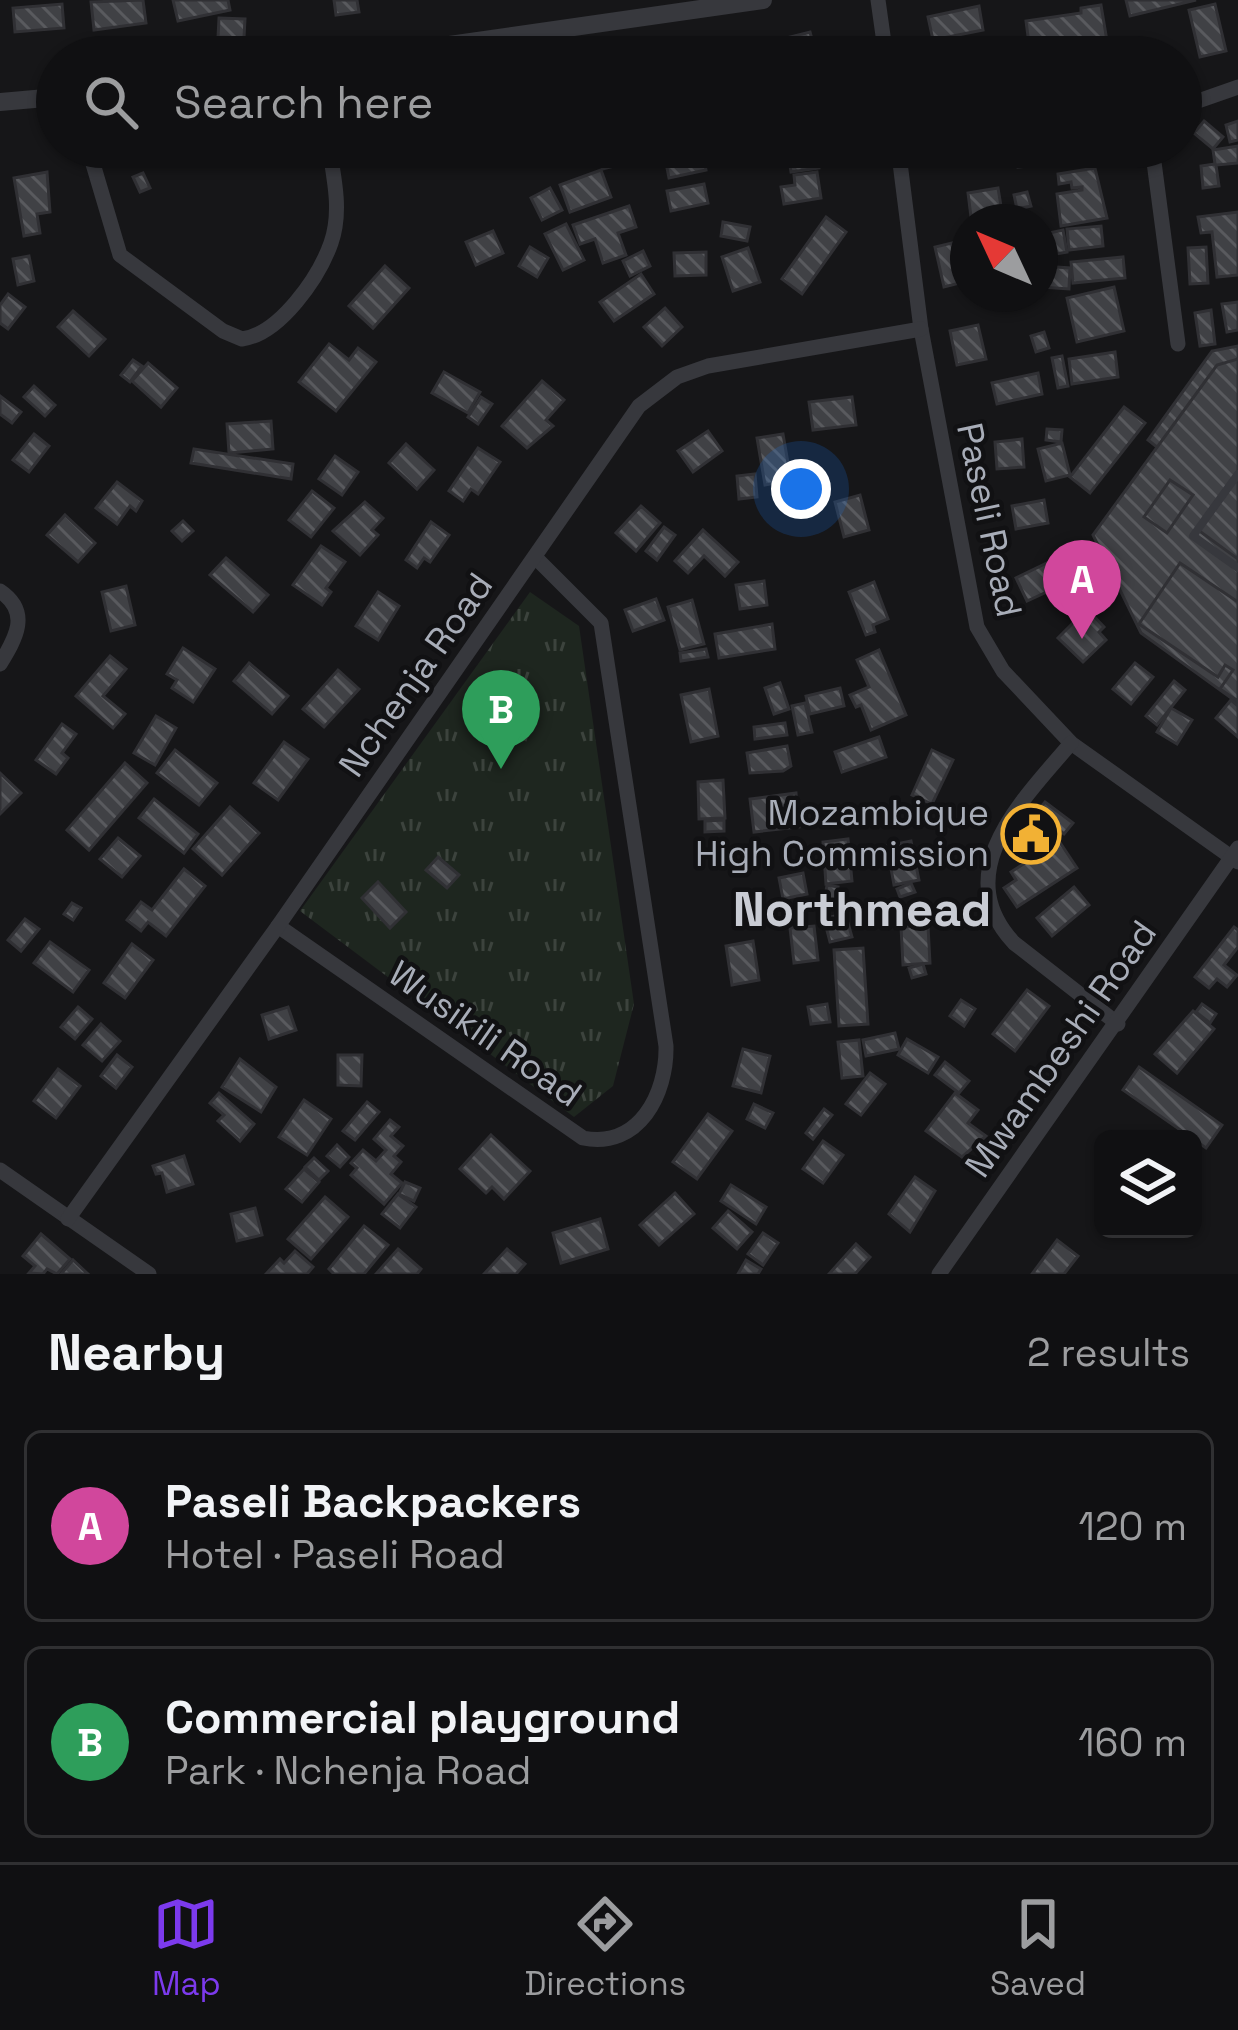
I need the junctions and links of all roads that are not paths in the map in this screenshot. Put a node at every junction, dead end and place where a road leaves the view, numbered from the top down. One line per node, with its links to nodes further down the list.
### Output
1 (763, 0): 3 (street)
2 (878, 0): 4 (street)
3 (512, 36)
4 (883, 36)
5 (1238, 88): 7 (street)
6 (36, 99): 8 (street)
7 (1202, 100)
8 (0, 102)
9 (94, 168): 10 (street)
10 (332, 168)
11 (901, 168): 13 (street, Paseli Road)
12 (1154, 168): 14 (street)
13 (921, 329): 16 (street, Nchenja Road); 20 (street, Paseli Road)
14 (1178, 344)
15 (1238, 474): 17 (lane)
16 (535, 557): 22 (street, Nchenja Road); 22 (street, Wusikili Road)
17 (1238, 568)
18 (0, 591): 19 (street)
19 (0, 664)
20 (1071, 743): 21 (street, Paseli Road); 23 (street)
21 (1236, 856): 23 (street, Mwambeshi Road)
22 (278, 926): 25 (street, Nchenja Road)
23 (1118, 1024): 27 (street, Mwambeshi Road)
24 (0, 1170): 25 (street)
25 (68, 1219): 26 (street)
26 (149, 1274)
27 (938, 1274)

